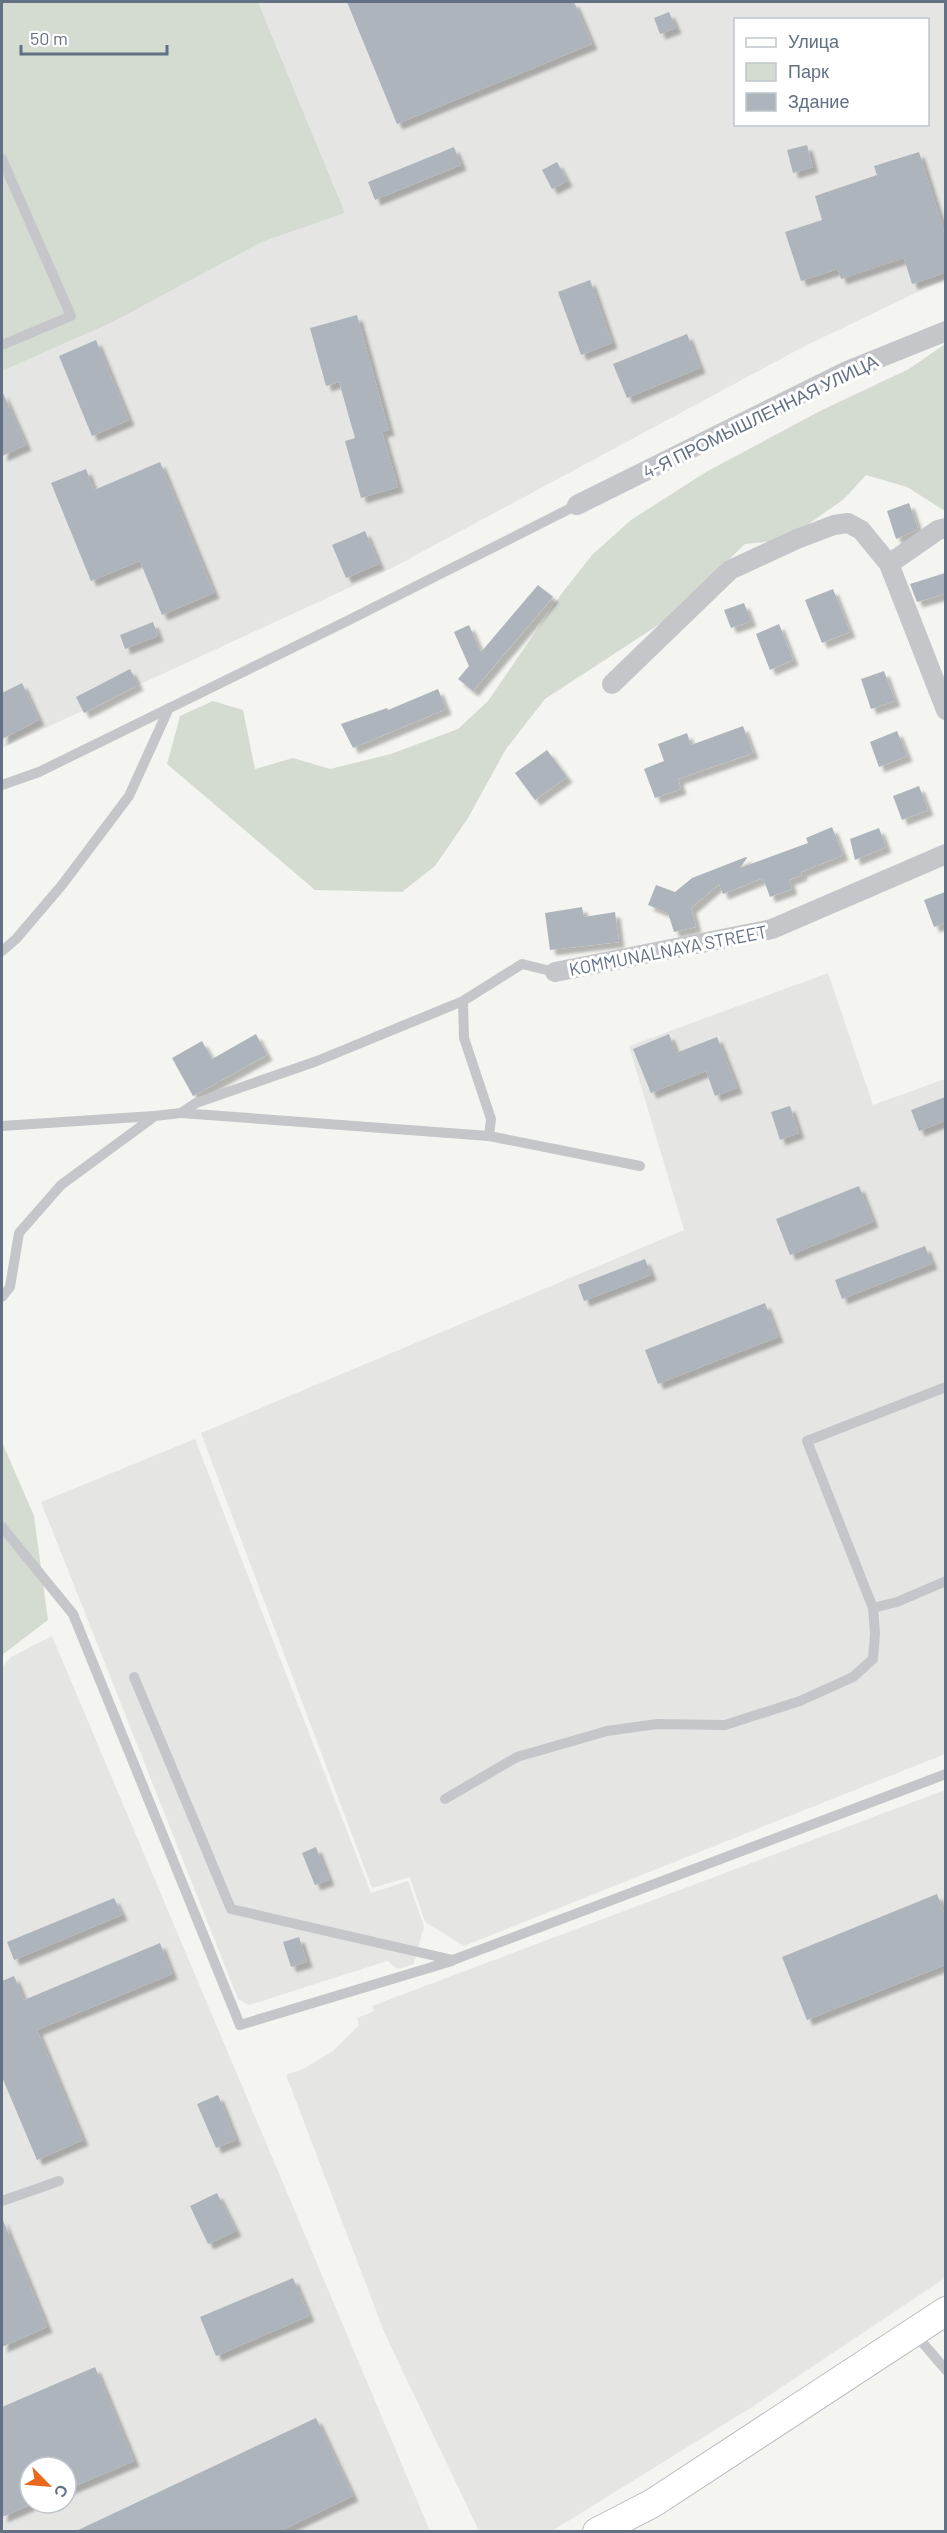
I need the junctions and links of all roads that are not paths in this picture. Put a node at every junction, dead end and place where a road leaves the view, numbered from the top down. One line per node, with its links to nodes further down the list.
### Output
1 (2, 159): 3 (lane)
2 (945, 331): 4 (street, 4-Я ПРОМЫШЛЕННАЯ УЛИЦА)
3 (2, 345)
4 (577, 505): 8 (lane)
5 (945, 528): 6 (street)
6 (889, 564): 7 (street); 9 (street)
7 (612, 684)
8 (169, 708): 10 (lane); 12 (lane)
9 (945, 710)
10 (2, 785)
11 (945, 854): 13 (street, KOMMUNALNAYA STREET)
12 (2, 951)
13 (555, 972): 14 (lane)
14 (463, 1001): 15 (lane); 18 (lane)
15 (181, 1113): 16 (lane); 18 (lane)
16 (155, 1116): 17 (lane); 20 (lane)
17 (2, 1126)
18 (489, 1136): 19 (lane)
19 (640, 1166)
20 (2, 1297)
21 (945, 1387): 24 (lane)
22 (2, 1527): 28 (lane)
23 (945, 1581): 24 (lane)
24 (873, 1608): 27 (lane)
25 (134, 1677): 28 (lane)
26 (945, 1774): 28 (lane)
27 (445, 1799)
28 (453, 1960)
29 (60, 2181): 30 (lane)
30 (2, 2201)
31 (945, 2311): 32 (main road)
32 (915, 2333): 33 (lane); 34 (main road)
33 (945, 2370)
34 (597, 2532)

